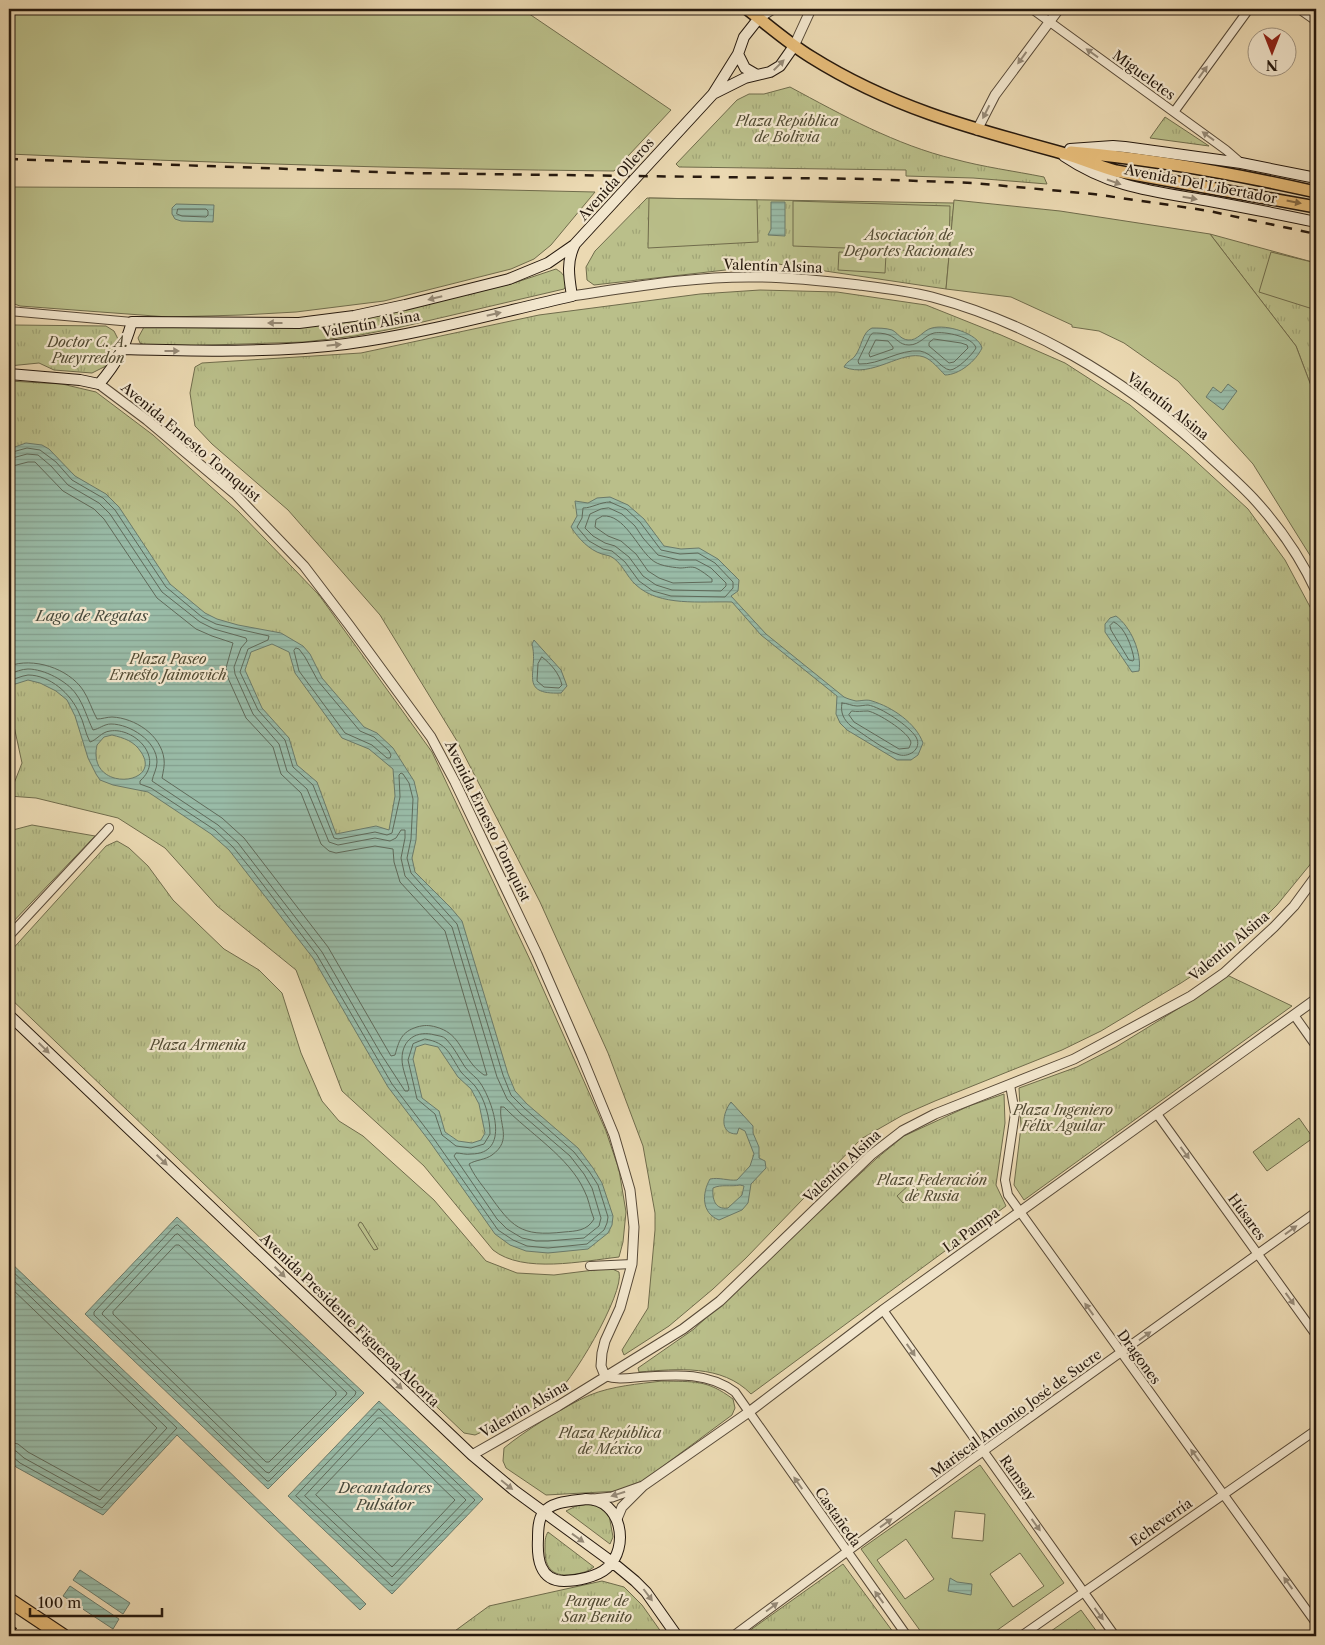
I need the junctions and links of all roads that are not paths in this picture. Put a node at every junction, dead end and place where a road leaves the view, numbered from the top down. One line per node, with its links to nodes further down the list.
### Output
1 (747, 9): 8 (main road, Avenida Del Libertador)
2 (774, 9): 8 (street, Avenida Olleros)
3 (811, 9): 11 (street, Avenida Olleros)
4 (1032, 9): 10 (street, Migueletes)
5 (1059, 9): 10 (street)
6 (1249, 9): 15 (street, one-way to 6)
7 (1299, 9): 9 (street)
8 (759, 18): 11 (main road, Avenida Del Libertador); 12 (main road, Avenida Olleros)
9 (1316, 21)
10 (1049, 22): 15 (street, Migueletes, one-way to 10); 16 (street, one-way to 16)
11 (794, 46): 13 (main road, Avenida Olleros, one-way to 11); 16 (main road, Avenida Del Libertador)
12 (738, 54): 13 (main road); 14 (main road, Avenida Olleros)
13 (757, 75): 14 (main road, Avenida Olleros)
14 (713, 94): 23 (main road, Avenida Olleros)
15 (1174, 112): 18 (street, Migueletes, one-way to 15)
16 (977, 130): 17 (main road, Avenida Del Libertador)
17 (1057, 151): 18 (main road, Avenida Del Libertador); 20 (main road, Avenida Del Libertador); 21 (main road, Avenida Del Libertador, one-way to 21); 22 (main road, Avenida Del Libertador, one-way to 22)
18 (1241, 163): 19 (main road, Avenida Del Libertador)
19 (1316, 178)
20 (1316, 192)
21 (1316, 206)
22 (1316, 222)
23 (575, 244): 24 (main road, Valentín Alsina); 25 (main road, Avenida Olleros)
24 (548, 263): 25 (main road); 28 (main road, Valentín Alsina, one-way to 28)
25 (569, 274): 26 (main road, Avenida Olleros)
26 (572, 296): 29 (main road, Valentín Alsina, one-way to 26); 32 (street, Valentín Alsina)
27 (9, 311): 28 (street)
28 (132, 322): 29 (main road)
29 (124, 350): 31 (main road)
30 (9, 374): 31 (main road)
31 (99, 384): 45 (street, Avenida Ernesto Tornquist)
32 (1316, 591)
33 (109, 828): 35 (street)
34 (1316, 876): 40 (street, Valentín Alsina)
35 (9, 936)
36 (1316, 999): 38 (street, La Pampa)
37 (9, 1014): 54 (main road, Avenida Presidente Figueroa Alcorta, one-way to 54)
38 (1294, 1015): 39 (street); 41 (street, La Pampa)
39 (1316, 1046)
40 (1010, 1085): 42 (street, Dragones); 50 (street, Valentín Alsina)
41 (1157, 1114): 42 (street, La Pampa); 44 (street, Húsares, one-way to 44)
42 (1020, 1212): 47 (street, La Pampa); 49 (street, Dragones, one-way to 42)
43 (1316, 1212): 44 (street, Mariscal Antonio José de Sucre, one-way to 43)
44 (1258, 1254): 48 (street, Húsares, one-way to 48); 49 (street, Mariscal Antonio José de Sucre, one-way to 44)
45 (632, 1264): 46 (street); 50 (street, Avenida Ernesto Tornquist)
46 (590, 1266)
47 (883, 1310): 51 (street, La Pampa); 53 (street, Ramsay, one-way to 53)
48 (1316, 1335)
49 (1121, 1353): 53 (street, Mariscal Antonio José de Sucre); 56 (street, Dragones, one-way to 49)
50 (605, 1376): 51 (street, Castañeda); 54 (street, Valentín Alsina)
51 (749, 1412): 55 (street, La Pampa); 60 (street, Castañeda, one-way to 51)
52 (1316, 1430): 56 (street, Echeverría)
53 (984, 1452): 60 (street, Mariscal Antonio José de Sucre, one-way to 53); 62 (street, Ramsay, one-way to 62)
54 (472, 1455): 58 (main road, Avenida Presidente Figueroa Alcorta, one-way to 58)
55 (643, 1486): 57 (street, La Pampa, one-way to 57); 59 (street, La Pampa)
56 (1223, 1494): 62 (street, Echeverría); 64 (street, Dragones, one-way to 56)
57 (593, 1499): 58 (main road); 59 (main road)
58 (544, 1512): 61 (main road, Avenida Presidente Figueroa Alcorta, one-way to 61); 61 (main road)
59 (617, 1519): 61 (main road)
60 (846, 1552): 67 (street, Mariscal Antonio José de Sucre, one-way to 60); 68 (street, Castañeda, one-way to 60)
61 (612, 1562): 66 (main road, Avenida Presidente Figueroa Alcorta, one-way to 66)
62 (1083, 1591): 69 (street, Echeverría); 70 (street, Ramsay, one-way to 70)
63 (9, 1600): 65 (highway)
64 (1316, 1623)
65 (63, 1636)
66 (677, 1636)
67 (733, 1636)
68 (907, 1636)
69 (1021, 1636)
70 (1115, 1636)

